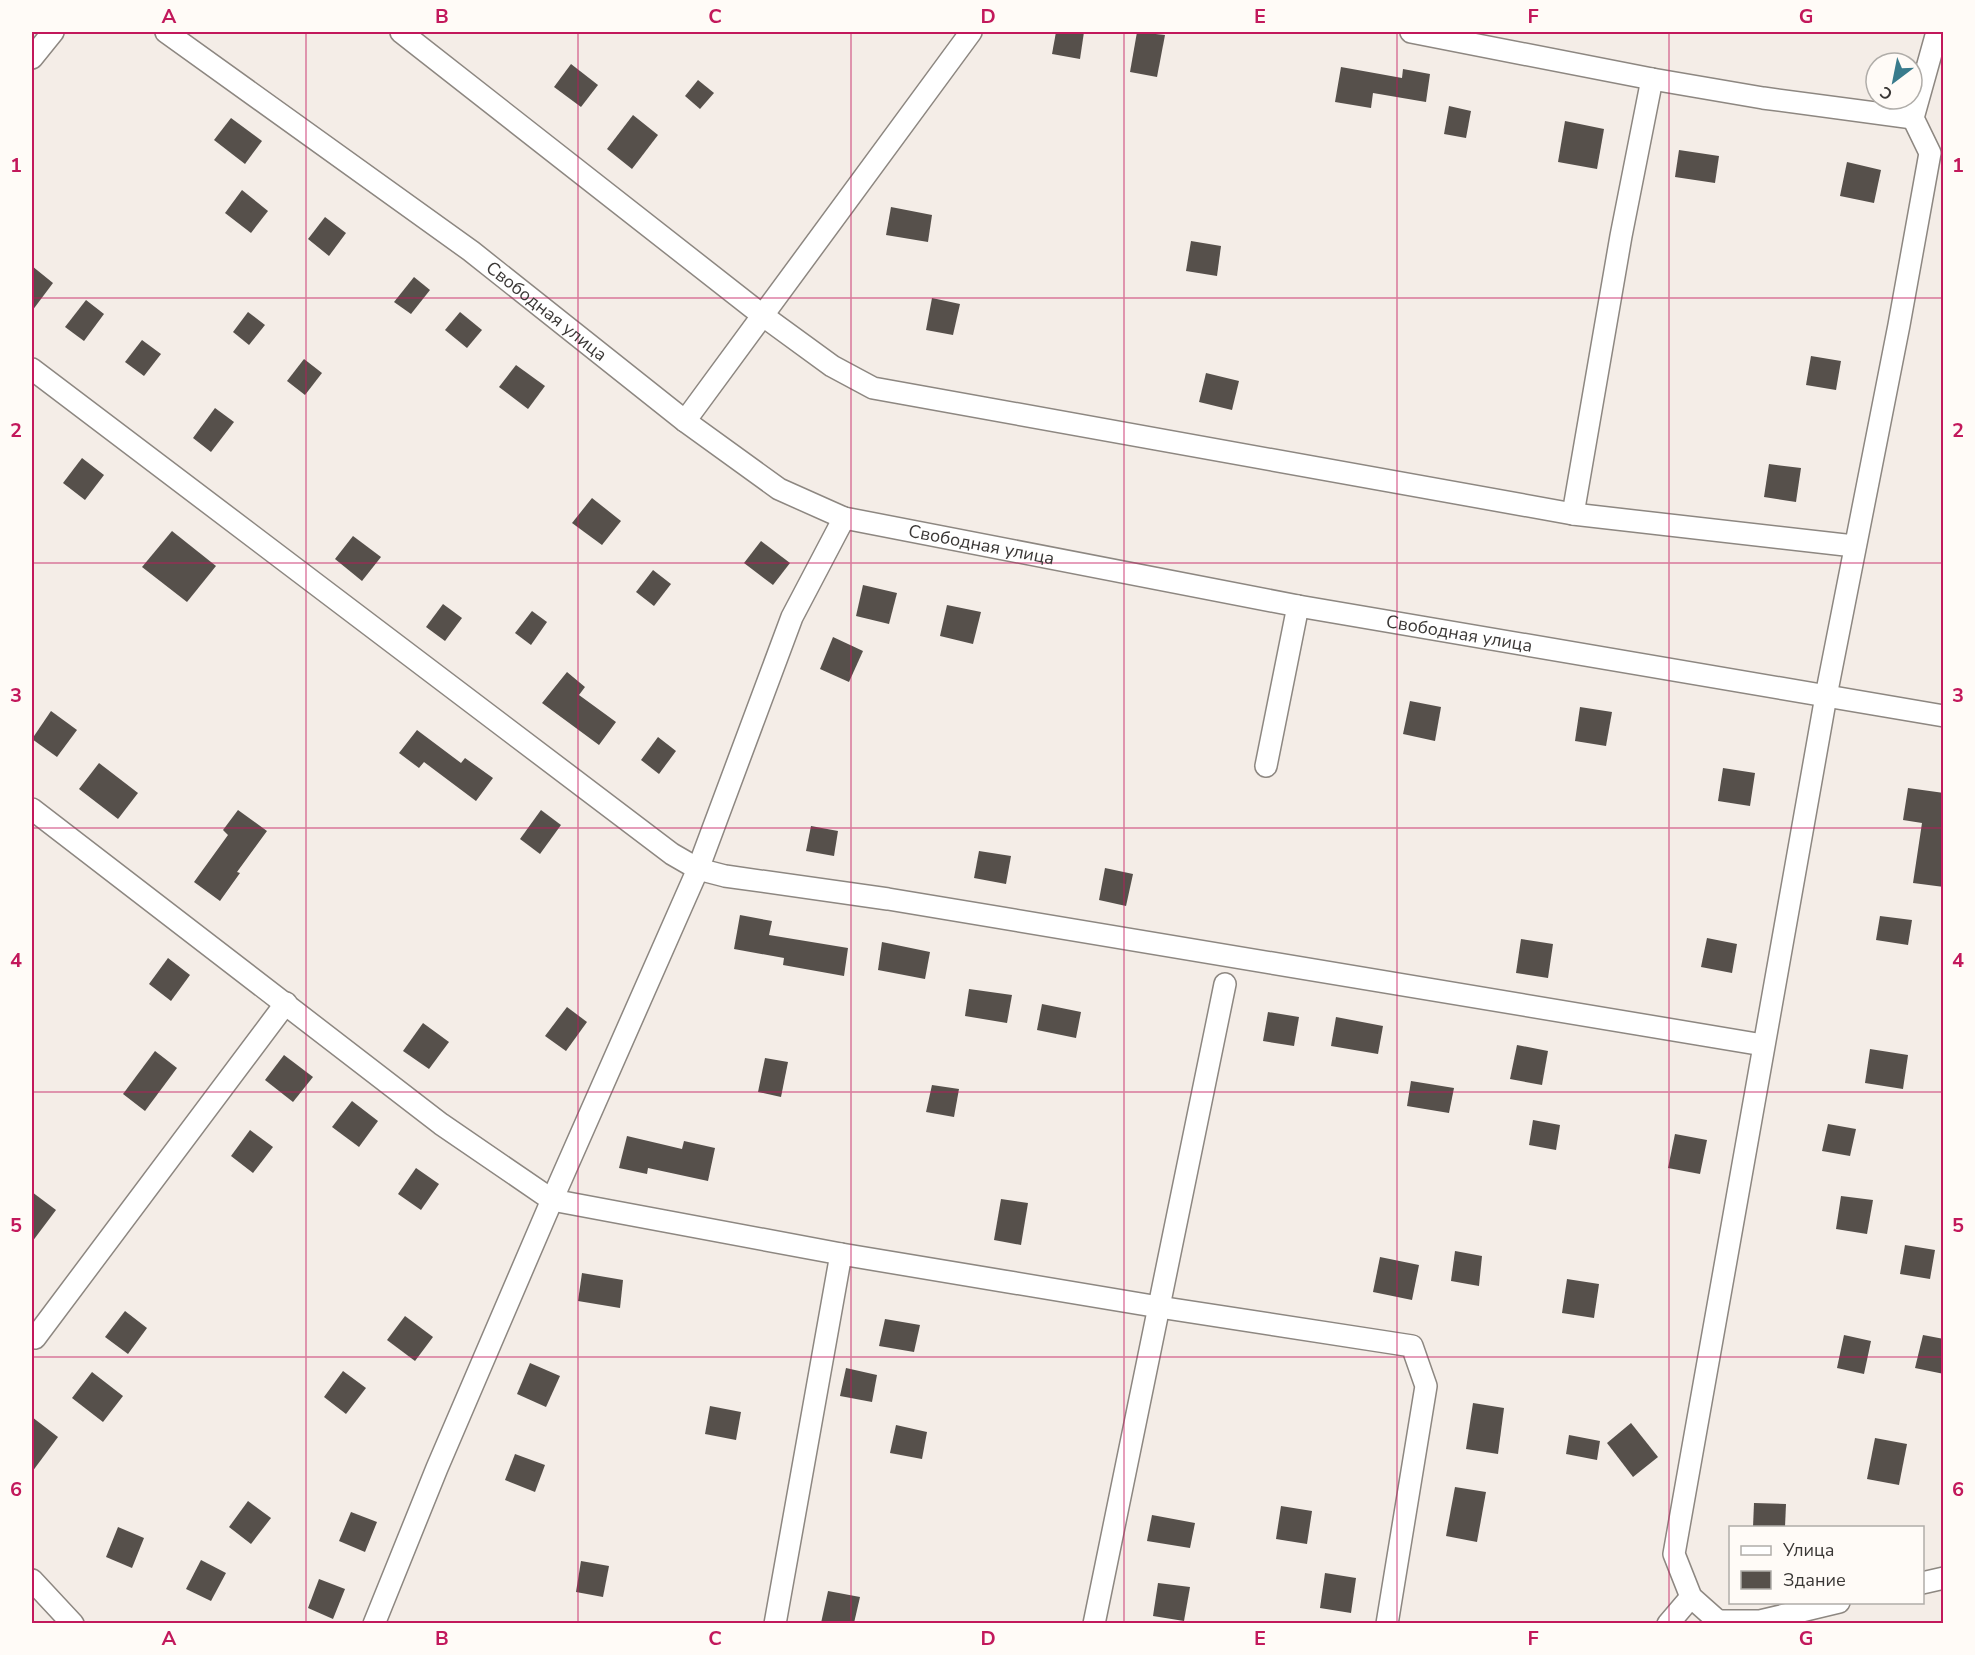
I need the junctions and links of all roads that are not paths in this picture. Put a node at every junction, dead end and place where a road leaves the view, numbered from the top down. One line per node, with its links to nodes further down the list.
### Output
1 (52, 32): 7 (street)
2 (166, 32): 12 (street, Свободная улица)
3 (401, 32): 10 (street)
4 (971, 32): 10 (street)
5 (1411, 32): 8 (street)
6 (1937, 32): 9 (street)
7 (32, 58)
8 (1653, 80): 9 (street); 13 (street)
9 (1913, 118): 15 (street)
10 (762, 315): 12 (street); 13 (street)
11 (32, 369): 21 (street)
12 (685, 421): 14 (street, Свободная улица)
13 (1573, 514): 15 (street)
14 (844, 518): 16 (street, Свободная улица); 21 (street)
15 (1854, 546): 17 (street)
16 (1298, 606): 17 (street, Свободная улица); 19 (street)
17 (1826, 696): 18 (street, Свободная улица); 24 (street)
18 (1944, 717)
19 (1266, 766)
20 (32, 809): 23 (street)
21 (698, 869): 24 (street); 25 (street)
22 (1225, 984): 27 (street)
23 (286, 1003): 25 (street); 28 (street)
24 (1763, 1045): 32 (street)
25 (552, 1200): 26 (street); 36 (street)
26 (841, 1254): 27 (street); 37 (street)
27 (1159, 1307): 38 (street); 39 (street)
28 (35, 1338)
29 (1944, 1578): 31 (street)
30 (32, 1580): 35 (street)
31 (1924, 1583)
32 (1691, 1597): 34 (street); 40 (street)
33 (1831, 1604): 34 (street)
34 (1718, 1622)
35 (73, 1623)
36 (374, 1623)
37 (775, 1623)
38 (1094, 1623)
39 (1387, 1623)
40 (1668, 1623)

